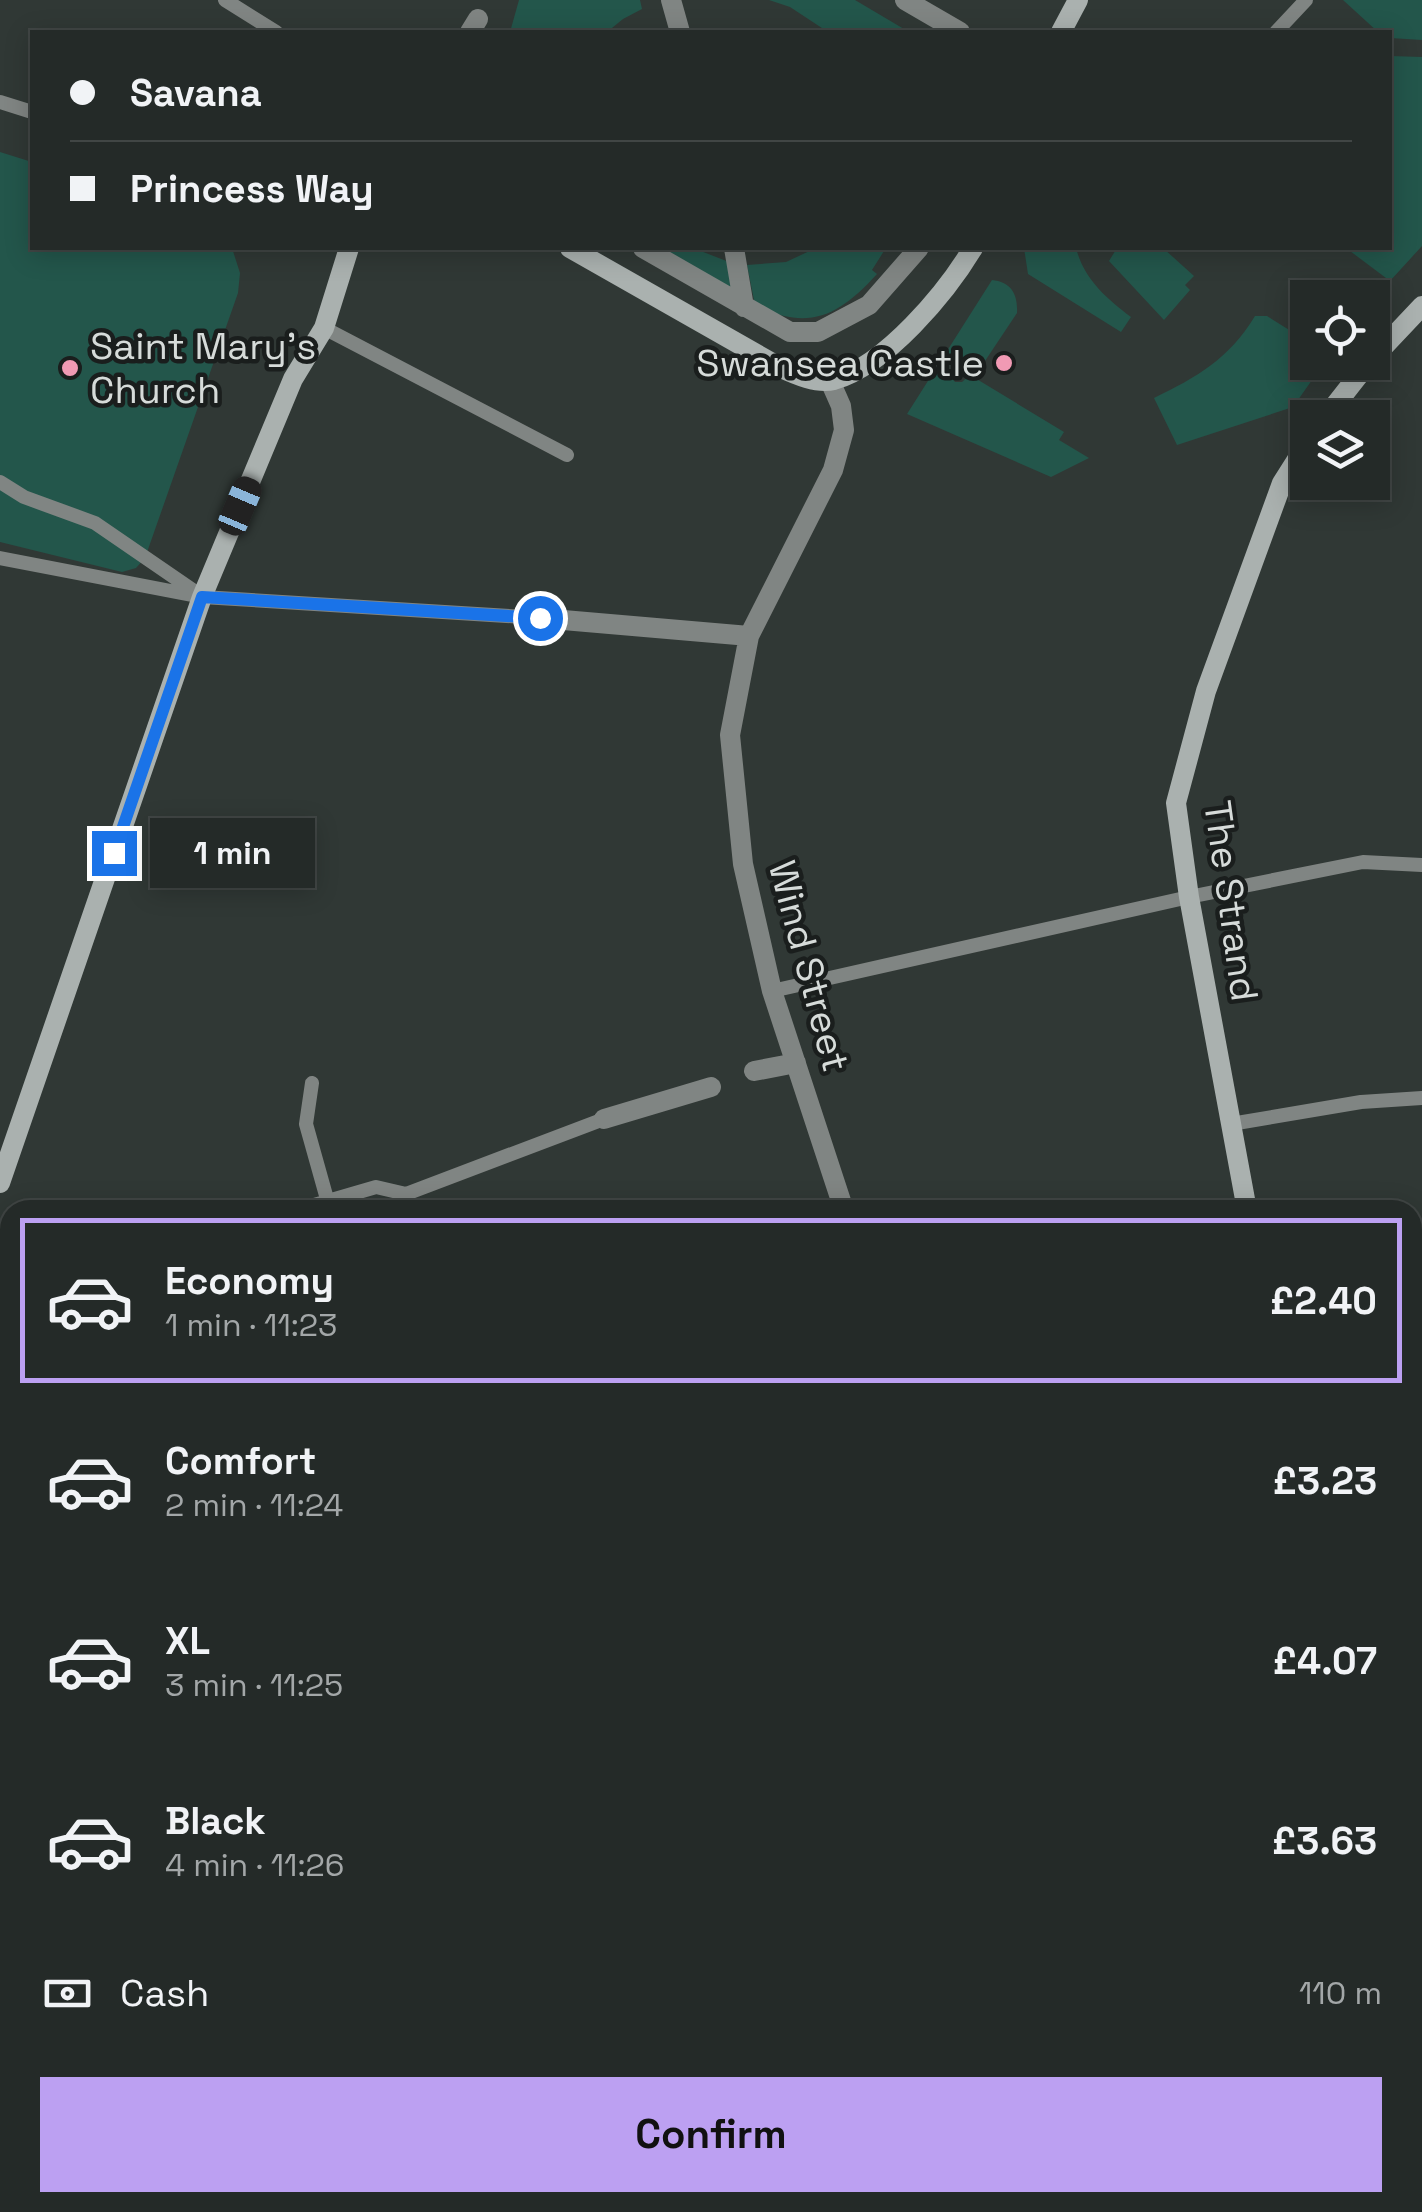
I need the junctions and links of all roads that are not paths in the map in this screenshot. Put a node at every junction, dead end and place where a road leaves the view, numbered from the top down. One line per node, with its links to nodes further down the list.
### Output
1 (225, 0): 6 (lane)
2 (671, 0): 7 (street)
3 (905, 0): 8 (street)
4 (1078, 0): 9 (street)
5 (1306, 0): 10 (lane)
6 (273, 30)
7 (679, 30)
8 (957, 30)
9 (1062, 30)
10 (1278, 30)
11 (0, 102): 12 (lane)
12 (30, 111)
13 (347, 250): 21 (street)
14 (574, 250): 24 (street)
15 (645, 250): 20 (street)
16 (734, 250): 20 (street)
17 (916, 250): 20 (street)
18 (972, 250): 24 (street)
19 (1422, 306): 22 (street)
20 (744, 307)
21 (324, 328): 26 (lane); 30 (street)
22 (1390, 341)
23 (1356, 380): 25 (street)
24 (830, 381): 32 (street, Wind Street)
25 (1340, 400)
26 (567, 455)
27 (1290, 470): 34 (street, The Strand)
28 (0, 482): 30 (lane)
29 (0, 558): 30 (lane)
30 (202, 597): 31 (lane); 43 (street)
31 (540, 618): 32 (street)
32 (749, 636): 35 (street, Wind Street)
33 (1422, 864): 34 (lane)
34 (1189, 897): 35 (lane); 42 (street, The Strand)
35 (772, 991): 36 (street, Wind Street)
36 (796, 1063): 37 (street); 47 (street, Wind Street)
37 (754, 1071)
38 (312, 1084): 45 (lane)
39 (711, 1087): 41 (street)
40 (1422, 1098): 42 (lane)
41 (604, 1120): 44 (lane)
42 (1231, 1124): 48 (street, The Strand)
43 (0, 1183)
44 (406, 1194): 45 (lane); 46 (lane)
45 (326, 1199)
46 (409, 1200)
47 (841, 1200)
48 (1245, 1200)

